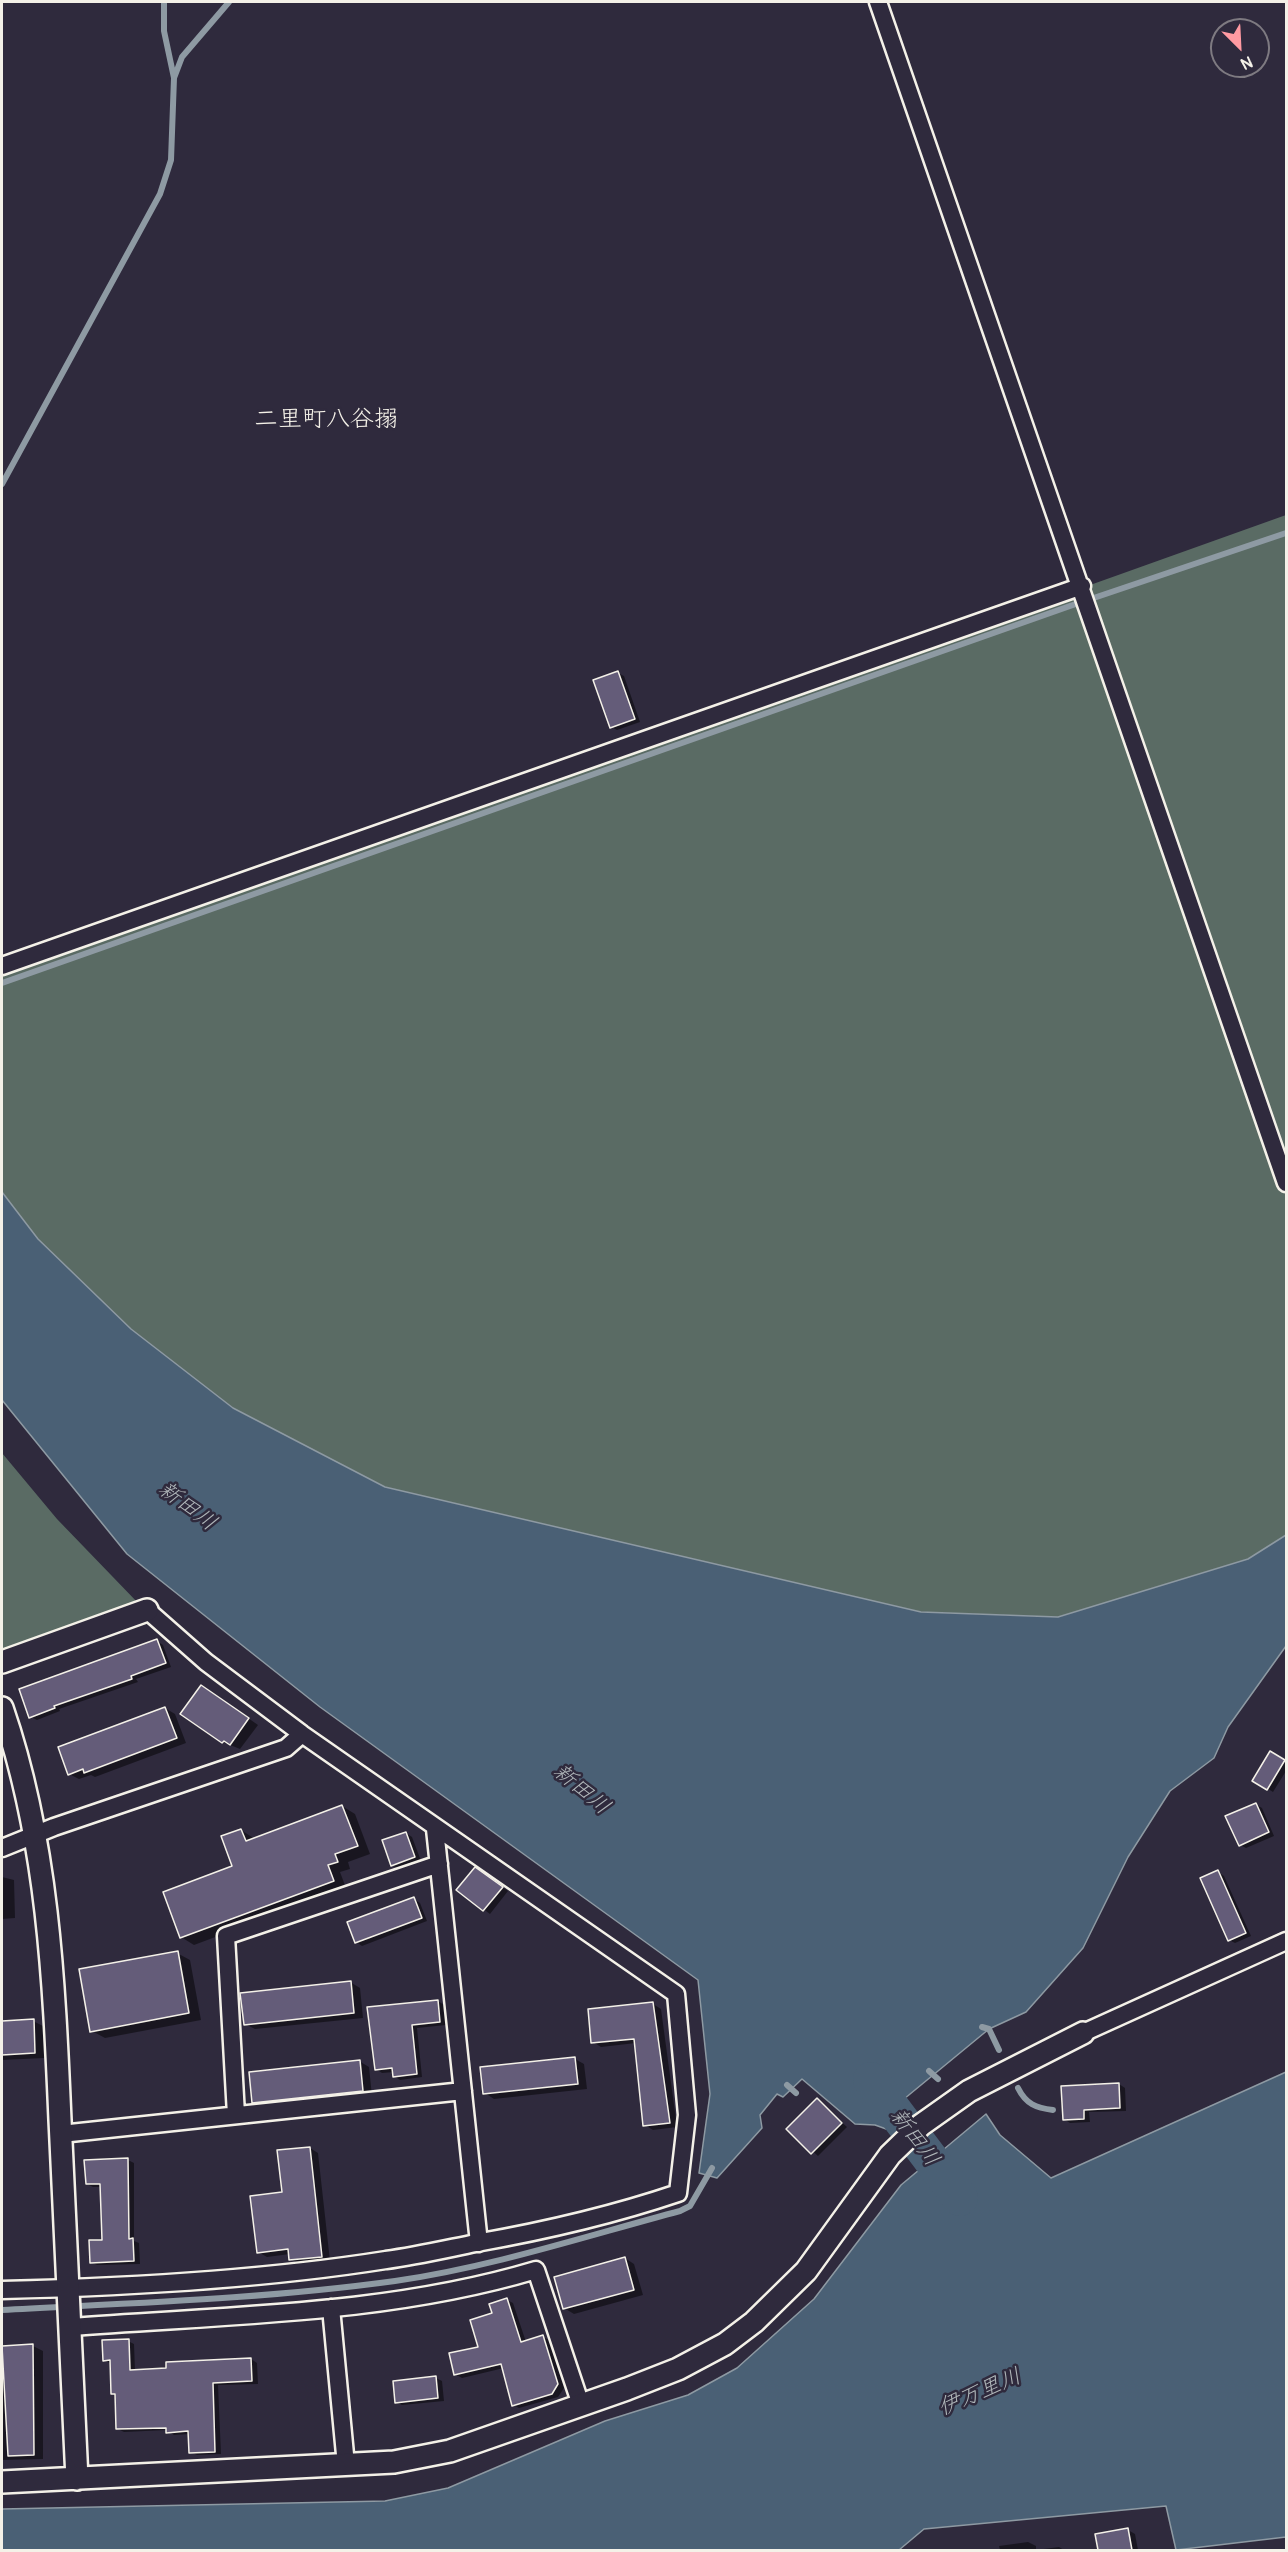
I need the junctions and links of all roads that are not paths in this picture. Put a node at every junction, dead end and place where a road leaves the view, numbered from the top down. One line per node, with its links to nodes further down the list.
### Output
1 (878, 2): 2 (street)
2 (1082, 586): 3 (street); 4 (street)
3 (2, 966)
4 (1287, 1182)
5 (147, 1610): 6 (street); 8 (street)
6 (2, 1662)
7 (2, 1708): 10 (street)
8 (302, 1734): 9 (street); 10 (street)
9 (435, 1829): 12 (street); 18 (street)
10 (36, 1835): 11 (street); 17 (street)
11 (2, 1848)
12 (439, 1864): 15 (street); 16 (street)
13 (1287, 1941): 14 (street)
14 (1083, 2034): 23 (street)
15 (463, 2091): 16 (street); 18 (street)
16 (236, 2115): 17 (street)
17 (61, 2134): 19 (street)
18 (480, 2243): 19 (street)
19 (68, 2288): 20 (street); 22 (street)
20 (2, 2290)
21 (331, 2308): 22 (street); 23 (street); 24 (street)
22 (70, 2327): 25 (street)
23 (580, 2405): 24 (street)
24 (346, 2465): 25 (street)
25 (77, 2479): 26 (street)
26 (2, 2482)

